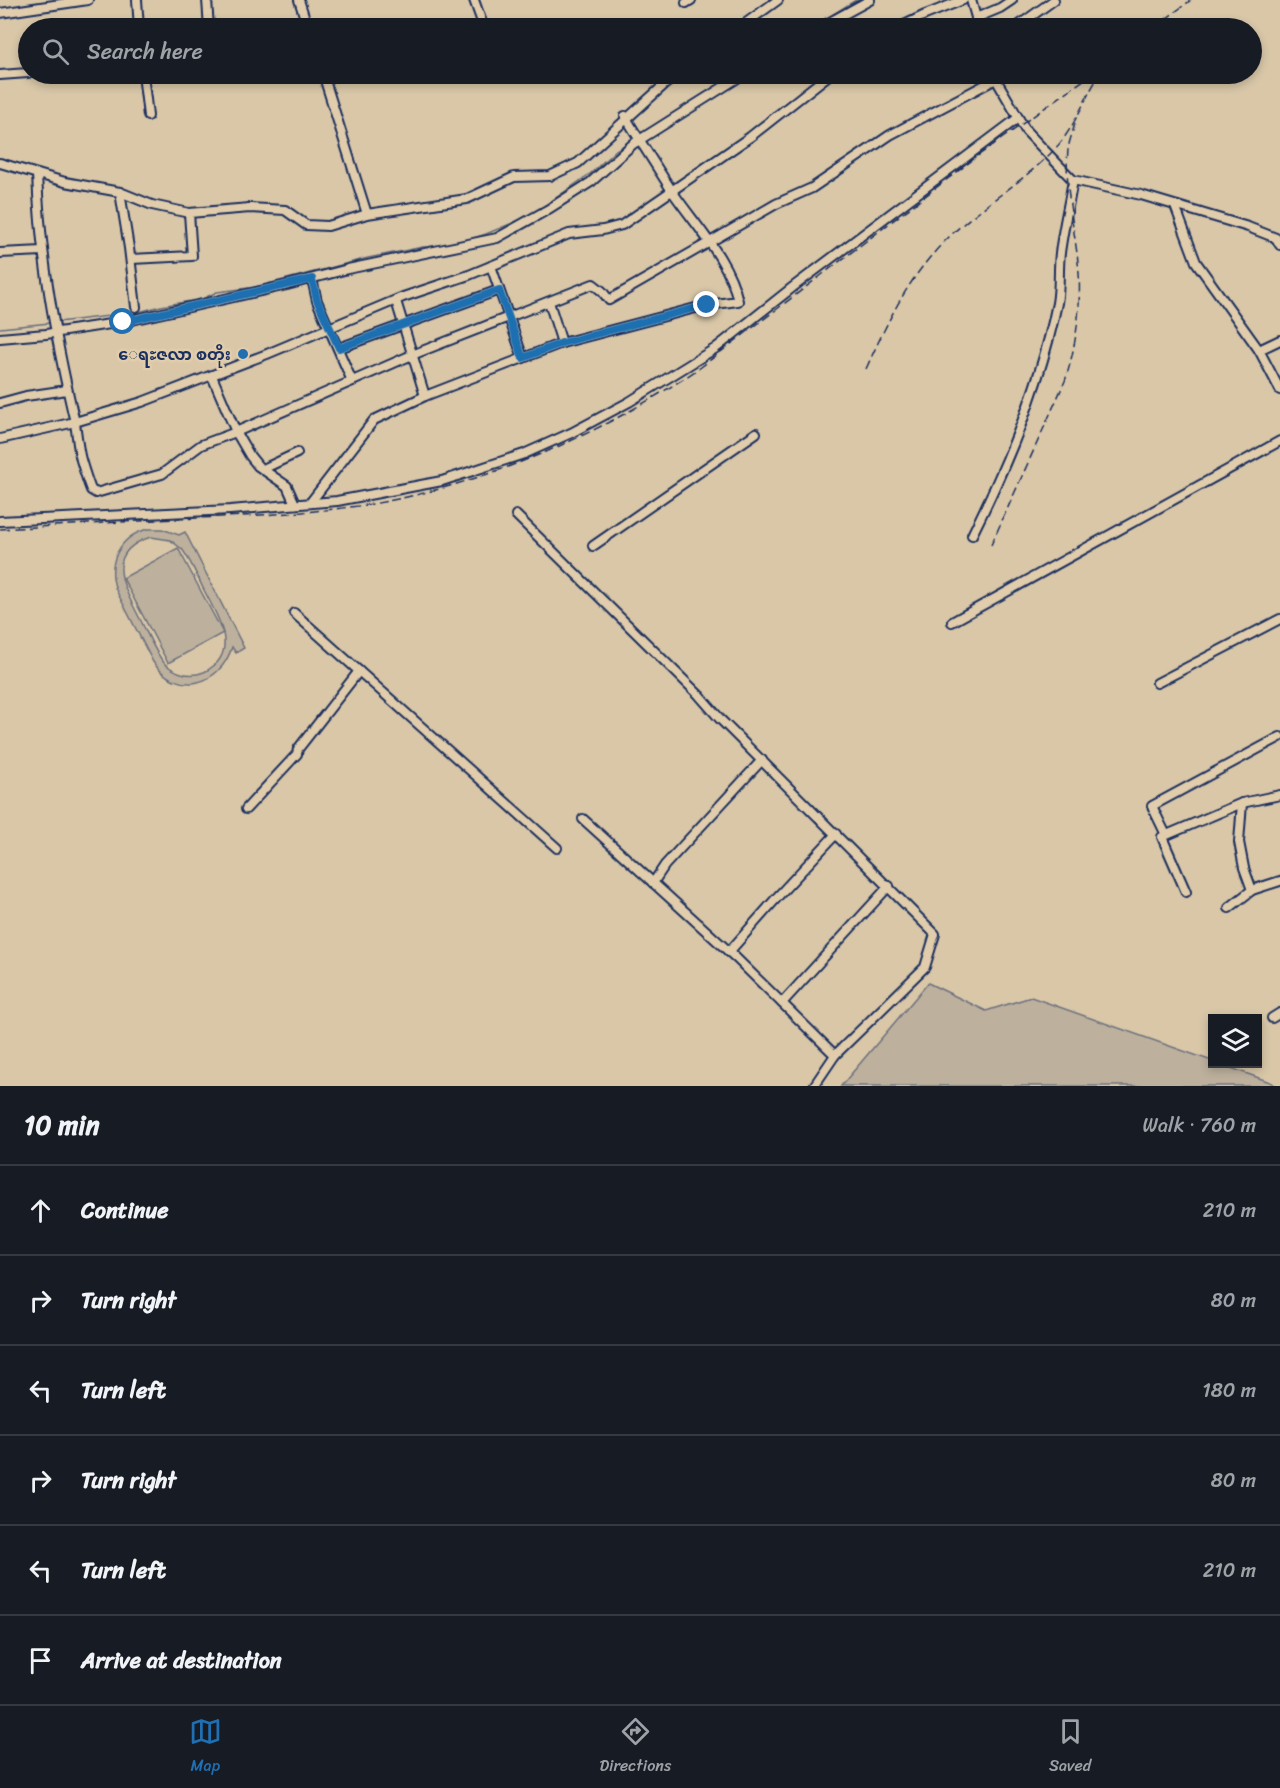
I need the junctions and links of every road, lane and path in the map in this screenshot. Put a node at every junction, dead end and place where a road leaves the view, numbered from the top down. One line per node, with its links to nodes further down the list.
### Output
1 (88, 0): 12 (street)
2 (137, 0): 13 (street)
3 (207, 0): 14 (street)
4 (299, 0): 15 (street)
5 (474, 0): 16 (street)
6 (778, 0): 17 (street)
7 (870, 0): 18 (street)
8 (963, 0): 19 (street)
9 (970, 0): 20 (street)
10 (1012, 0): 20 (street)
11 (1054, 0): 21 (street)
12 (0, 13)
13 (138, 18)
14 (208, 18)
15 (305, 18)
16 (481, 18)
17 (754, 18)
18 (837, 18)
19 (919, 18)
20 (976, 18)
21 (1029, 18)
22 (18, 74): 23 (street)
23 (0, 75)
24 (144, 84): 31 (street)
25 (326, 84): 42 (street)
26 (666, 84): 32 (street)
27 (728, 84): 34 (street)
28 (817, 84): 39 (street)
29 (981, 84): 44 (street)
30 (999, 84): 33 (street)
31 (148, 116)
32 (625, 117): 34 (street); 42 (street)
33 (1018, 118): 37 (street); 78 (street)
34 (640, 140): 39 (street); 49 (street)
35 (0, 163): 36 (street)
36 (37, 174): 38 (street); 45 (street)
37 (1073, 180): 40 (street); 82 (street)
38 (120, 192): 41 (street); 47 (street)
39 (673, 192): 44 (street); 48 (street)
40 (1175, 206): 43 (street); 62 (street)
41 (189, 213): 42 (street); 47 (street)
42 (367, 214)
43 (1278, 239)
44 (710, 242): 52 (street); 60 (street)
45 (43, 251): 46 (street); 57 (street)
46 (0, 254)
47 (131, 259): 53 (street)
48 (491, 266): 50 (street); 51 (street)
49 (312, 279): 56 (street); 57 (street)
50 (499, 290): 54 (street); 55 (street)
51 (396, 302): 55 (street); 56 (street)
52 (549, 302): 54 (street); 60 (street)
53 (136, 307)
54 (508, 318): 63 (street); 64 (street)
55 (402, 326): 61 (street); 63 (street)
56 (330, 327): 61 (street); 65 (street)
57 (56, 331): 58 (street); 67 (street)
58 (0, 338)
59 (1280, 340): 62 (street)
60 (562, 343): 64 (street)
61 (339, 348): 66 (street)
62 (1259, 350): 68 (street)
63 (412, 356): 66 (street); 69 (street)
64 (523, 358): 69 (street)
65 (212, 376): 71 (street); 72 (street)
66 (352, 381): 72 (street)
67 (68, 390): 70 (street); 71 (street)
68 (1280, 390)
69 (425, 396): 78 (street)
70 (0, 403)
71 (75, 422): 72 (street); 74 (street)
72 (236, 432): 77 (street)
73 (756, 433): 83 (street)
74 (0, 439)
75 (1280, 441): 86 (street)
76 (297, 453): 77 (street)
77 (263, 469): 79 (street)
78 (310, 503): 79 (street)
79 (295, 504): 81 (street)
80 (516, 515): 90 (street)
81 (0, 521)
82 (972, 535)
83 (593, 546)
84 (294, 614): 87 (street)
85 (1280, 619): 88 (street)
86 (952, 622)
87 (358, 671): 93 (street); 97 (street)
88 (1156, 683)
89 (1280, 736): 96 (street)
90 (762, 760): 95 (street); 99 (street)
91 (1280, 795): 92 (street)
92 (1242, 803): 96 (street); 101 (street)
93 (246, 809)
94 (583, 819): 99 (street)
95 (836, 834): 100 (street); 104 (street)
96 (1166, 835): 102 (street)
97 (557, 848)
98 (1280, 881): 101 (street)
99 (653, 883): 104 (street)
100 (889, 887): 105 (street); 106 (street)
101 (1252, 890): 103 (street)
102 (1186, 892)
103 (1229, 908)
104 (729, 952): 105 (street)
105 (782, 1003): 106 (street)
106 (836, 1055): 107 (street)
107 (814, 1086)

